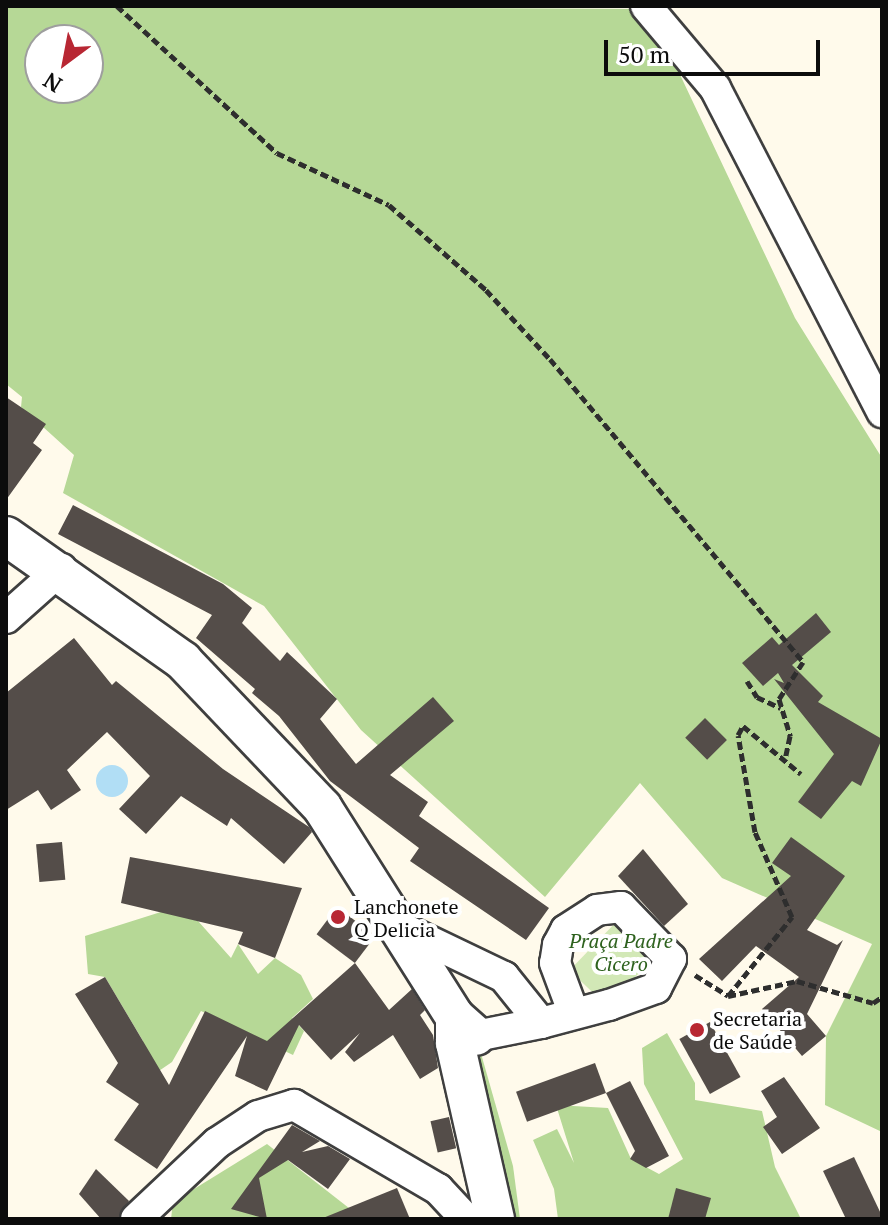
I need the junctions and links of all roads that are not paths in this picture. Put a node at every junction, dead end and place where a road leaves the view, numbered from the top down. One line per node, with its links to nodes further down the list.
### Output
1 (646, 6): 2 (street)
2 (882, 412)
3 (6, 536): 4 (street)
4 (61, 569): 5 (street); 6 (street)
5 (6, 618)
6 (404, 929): 8 (street); 9 (street)
7 (574, 1014): 7 (street); 8 (street)
8 (541, 1023): 9 (street)
9 (462, 1032): 12 (street); 13 (street)
10 (136, 1219): 11 (street)
11 (466, 1219)
12 (495, 1219)
13 (520, 1219)

